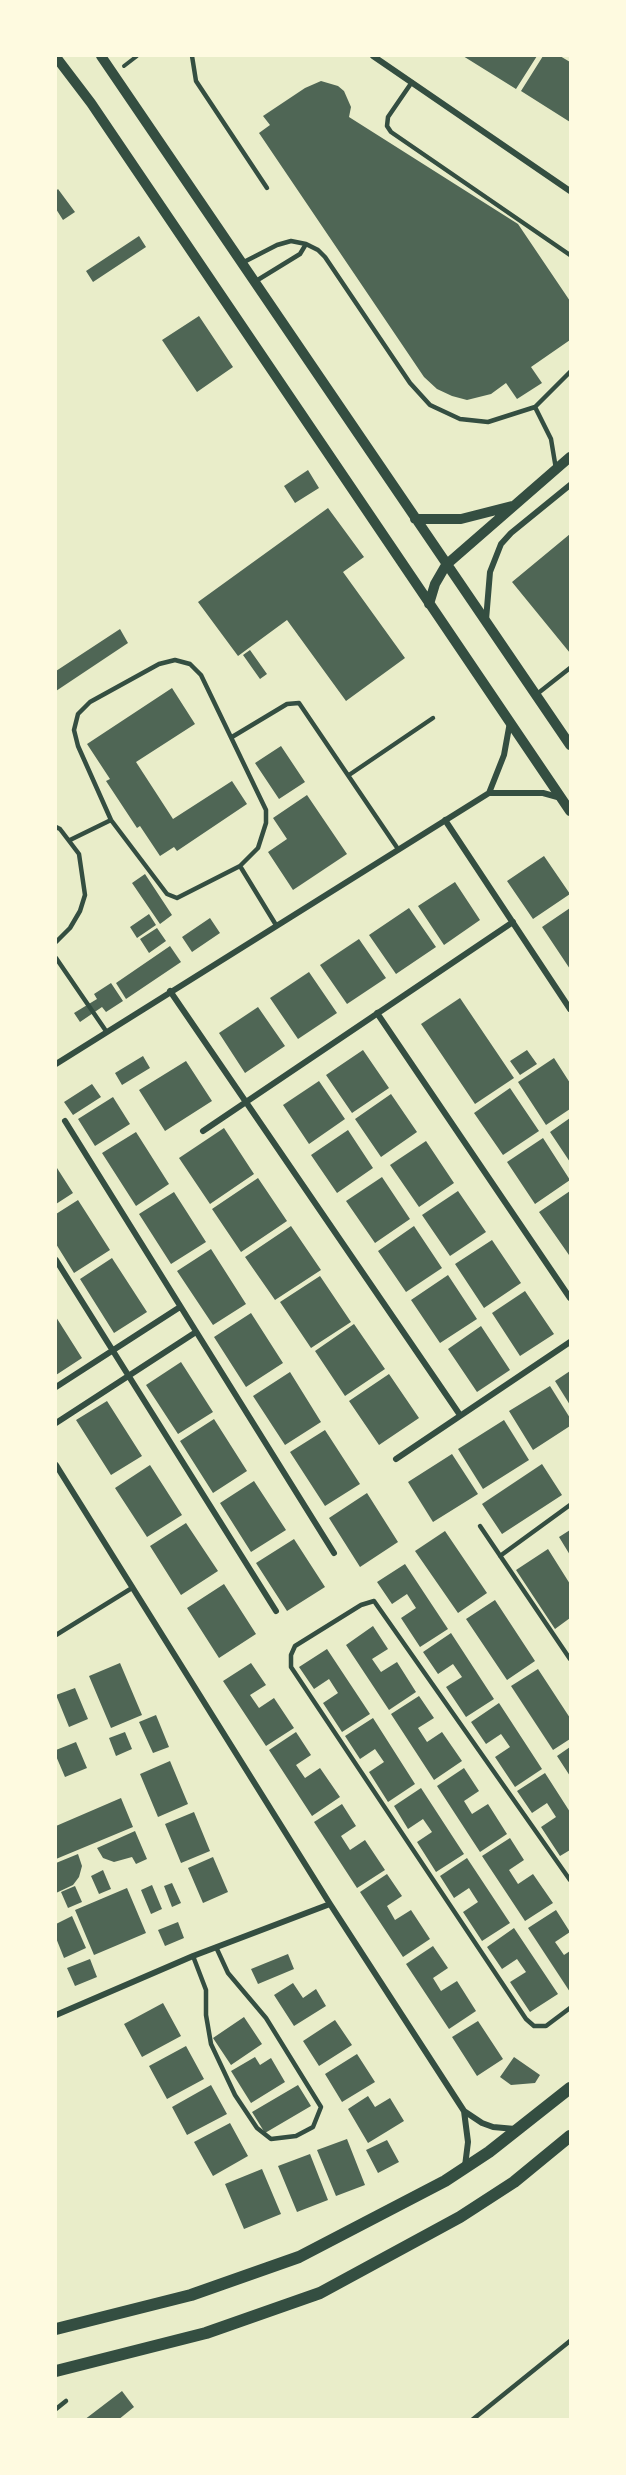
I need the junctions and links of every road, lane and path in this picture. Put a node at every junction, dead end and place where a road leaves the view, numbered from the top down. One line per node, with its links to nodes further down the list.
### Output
1 (101, 56): 12 (street)
2 (192, 56): 8 (lane)
3 (373, 56): 7 (street)
4 (56, 57): 6 (street)
5 (56, 65): 6 (street)
6 (70, 74): 22 (street)
7 (412, 82): 9 (street); 11 (lane)
8 (267, 188)
9 (570, 191)
10 (306, 244): 12 (lane); 13 (lane); 15 (lane)
11 (570, 255)
12 (242, 263): 13 (street)
13 (254, 281): 20 (street)
14 (570, 372): 15 (lane)
15 (535, 407): 17 (lane)
16 (570, 457): 17 (street)
17 (556, 470): 19 (street)
18 (570, 485): 23 (street)
19 (515, 505): 20 (street); 21 (street)
20 (415, 519): 21 (street)
21 (446, 565): 22 (street); 23 (street)
22 (429, 604): 27 (street)
23 (486, 620): 25 (street)
24 (570, 668): 25 (lane)
25 (536, 695): 29 (street)
26 (433, 718): 30 (lane)
27 (510, 722): 31 (street); 32 (street)
28 (232, 737): 30 (lane); 34 (lane); 39 (lane)
29 (570, 746)
30 (349, 775): 38 (lane)
31 (489, 793): 32 (street); 35 (street)
32 (562, 799): 33 (street)
33 (570, 811)
34 (111, 820): 37 (lane); 39 (lane)
35 (445, 820): 38 (street); 40 (street)
36 (56, 827): 37 (lane)
37 (70, 840): 42 (lane)
38 (398, 849): 41 (street)
39 (240, 866): 41 (lane)
40 (513, 921): 45 (street); 46 (street)
41 (276, 925): 44 (street)
42 (56, 942)
43 (56, 958): 47 (lane)
44 (170, 992): 47 (street); 49 (street)
45 (570, 1009)
46 (377, 1013): 49 (street); 53 (street)
47 (106, 1031): 48 (street)
48 (56, 1064)
49 (246, 1102): 51 (street); 60 (street)
50 (65, 1121): 54 (street)
51 (203, 1131)
52 (56, 1260): 57 (street)
53 (570, 1298)
54 (180, 1307): 55 (street); 57 (street)
55 (196, 1332): 58 (street); 66 (street)
56 (570, 1342): 60 (street)
57 (112, 1350): 58 (street); 59 (street)
58 (128, 1376): 61 (street); 69 (street)
59 (56, 1387)
60 (460, 1415): 62 (street)
61 (56, 1423)
62 (396, 1459)
63 (56, 1465): 68 (street)
64 (570, 1505): 67 (lane)
65 (480, 1526): 67 (lane)
66 (334, 1553)
67 (500, 1556): 71 (lane)
68 (132, 1588): 70 (lane); 73 (street)
69 (276, 1611)
70 (56, 1633)
71 (570, 1659)
72 (570, 1880): 76 (lane)
73 (330, 1904): 74 (street); 79 (street)
74 (216, 1947): 75 (street); 75 (lane)
75 (193, 1956): 77 (street)
76 (570, 2008)
77 (56, 2015)
78 (570, 2088): 80 (main road)
79 (464, 2111): 80 (street); 82 (street)
80 (518, 2129): 82 (main road)
81 (570, 2136): 85 (main road)
82 (465, 2168): 83 (main road)
83 (56, 2330)
84 (570, 2341): 88 (lane)
85 (56, 2371)
86 (66, 2401): 87 (lane)
87 (56, 2409)
88 (472, 2420)

